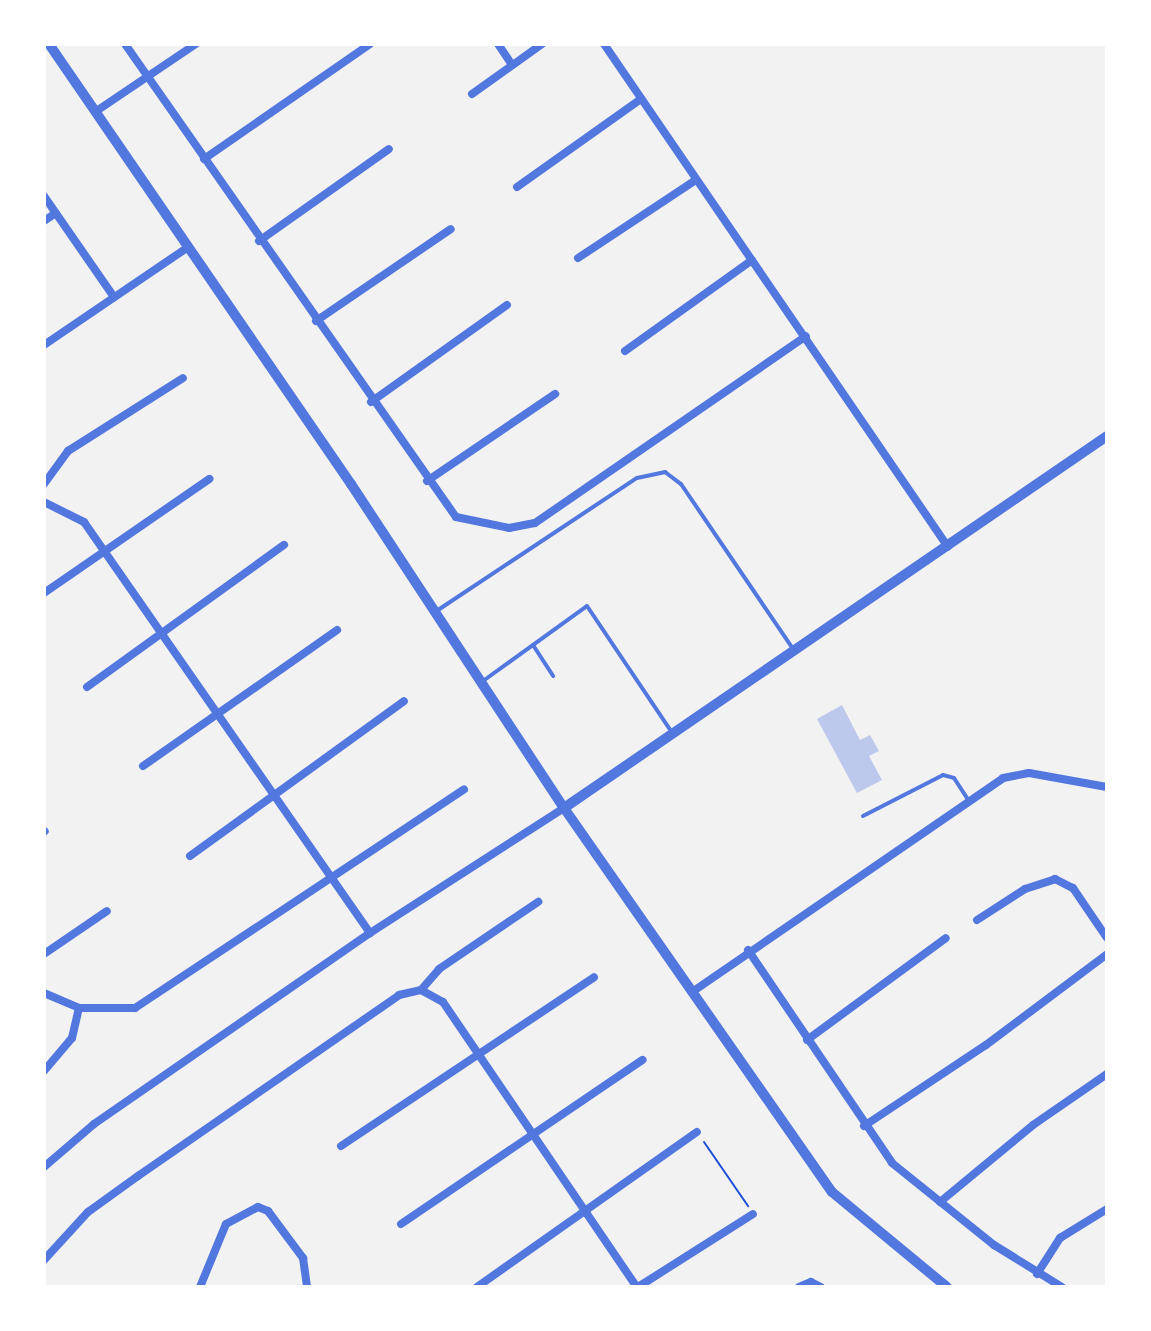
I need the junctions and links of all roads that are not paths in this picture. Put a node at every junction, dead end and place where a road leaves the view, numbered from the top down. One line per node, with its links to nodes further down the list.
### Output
1 (49, 44): 12 (street)
2 (125, 44): 9 (street)
3 (196, 44): 9 (street)
4 (370, 44): 14 (street)
5 (498, 44): 8 (street)
6 (542, 44): 8 (street)
7 (604, 44): 11 (street)
8 (512, 65): 10 (street)
9 (147, 78): 12 (street); 14 (street)
10 (472, 94)
11 (641, 99): 15 (street); 16 (street)
12 (95, 112): 22 (street)
13 (389, 149): 21 (street)
14 (204, 159): 21 (street)
15 (696, 180): 23 (street); 24 (street)
16 (517, 187)
17 (44, 196): 18 (street)
18 (56, 213): 19 (street); 25 (street)
19 (44, 221)
20 (451, 229): 27 (street)
21 (259, 241): 27 (street)
22 (188, 247): 25 (street); 43 (street)
23 (578, 258)
24 (752, 260): 28 (street); 30 (street)
25 (114, 297): 29 (street)
26 (507, 305): 33 (street)
27 (316, 321): 33 (street)
28 (806, 336): 36 (street); 40 (street)
29 (44, 345)
30 (625, 351)
31 (183, 378): 37 (street)
32 (555, 394): 36 (street)
33 (371, 402): 36 (street)
34 (1107, 436): 40 (street)
35 (209, 479): 41 (street)
36 (427, 481)
37 (44, 484)
38 (44, 502): 41 (street)
39 (284, 545): 45 (street)
40 (948, 547): 47 (street)
41 (104, 549): 42 (street); 45 (street)
42 (44, 593)
43 (433, 613): 47 (lane); 49 (street)
44 (337, 630): 52 (street)
45 (163, 634): 50 (street); 52 (street)
46 (533, 645): 48 (lane); 49 (lane); 53 (lane)
47 (794, 651): 53 (street)
48 (553, 676)
49 (480, 683): 59 (street)
50 (87, 687)
51 (404, 701): 57 (street)
52 (220, 713): 54 (street); 57 (street)
53 (673, 733): 59 (street)
54 (143, 766)
55 (1107, 787): 58 (street)
56 (464, 789): 62 (street)
57 (276, 795): 61 (street); 62 (street)
58 (969, 801): 60 (lane); 69 (street)
59 (564, 808): 66 (street); 74 (street)
60 (863, 816)
61 (190, 856)
62 (331, 877): 66 (street); 76 (street)
63 (538, 902): 73 (street)
64 (107, 911): 70 (street)
65 (977, 920): 68 (street)
66 (370, 933): 86 (street)
67 (946, 938): 77 (street)
68 (1107, 938)
69 (748, 950): 74 (street); 77 (street)
70 (44, 954)
71 (1107, 954): 82 (street)
72 (594, 977): 78 (street)
73 (421, 990): 78 (street); 92 (street)
74 (695, 990): 100 (street)
75 (44, 993): 76 (street)
76 (79, 1008): 80 (street)
77 (807, 1040): 82 (street)
78 (479, 1055): 84 (street); 85 (street)
79 (642, 1060): 84 (street)
80 (44, 1071)
81 (1107, 1074): 87 (street)
82 (864, 1126): 87 (street)
83 (697, 1132): 88 (street)
84 (532, 1134): 88 (street); 91 (street)
85 (341, 1146)
86 (44, 1167)
87 (940, 1202): 93 (street)
88 (585, 1209): 96 (street); 97 (street)
89 (1107, 1209): 93 (street)
90 (753, 1214): 97 (street)
91 (401, 1224)
92 (44, 1260)
93 (1037, 1274): 101 (street)
94 (200, 1287): 95 (street)
95 (307, 1287)
96 (477, 1287)
97 (638, 1287)
98 (799, 1287): 99 (street)
99 (821, 1287)
100 (947, 1287)
101 (1062, 1287)

